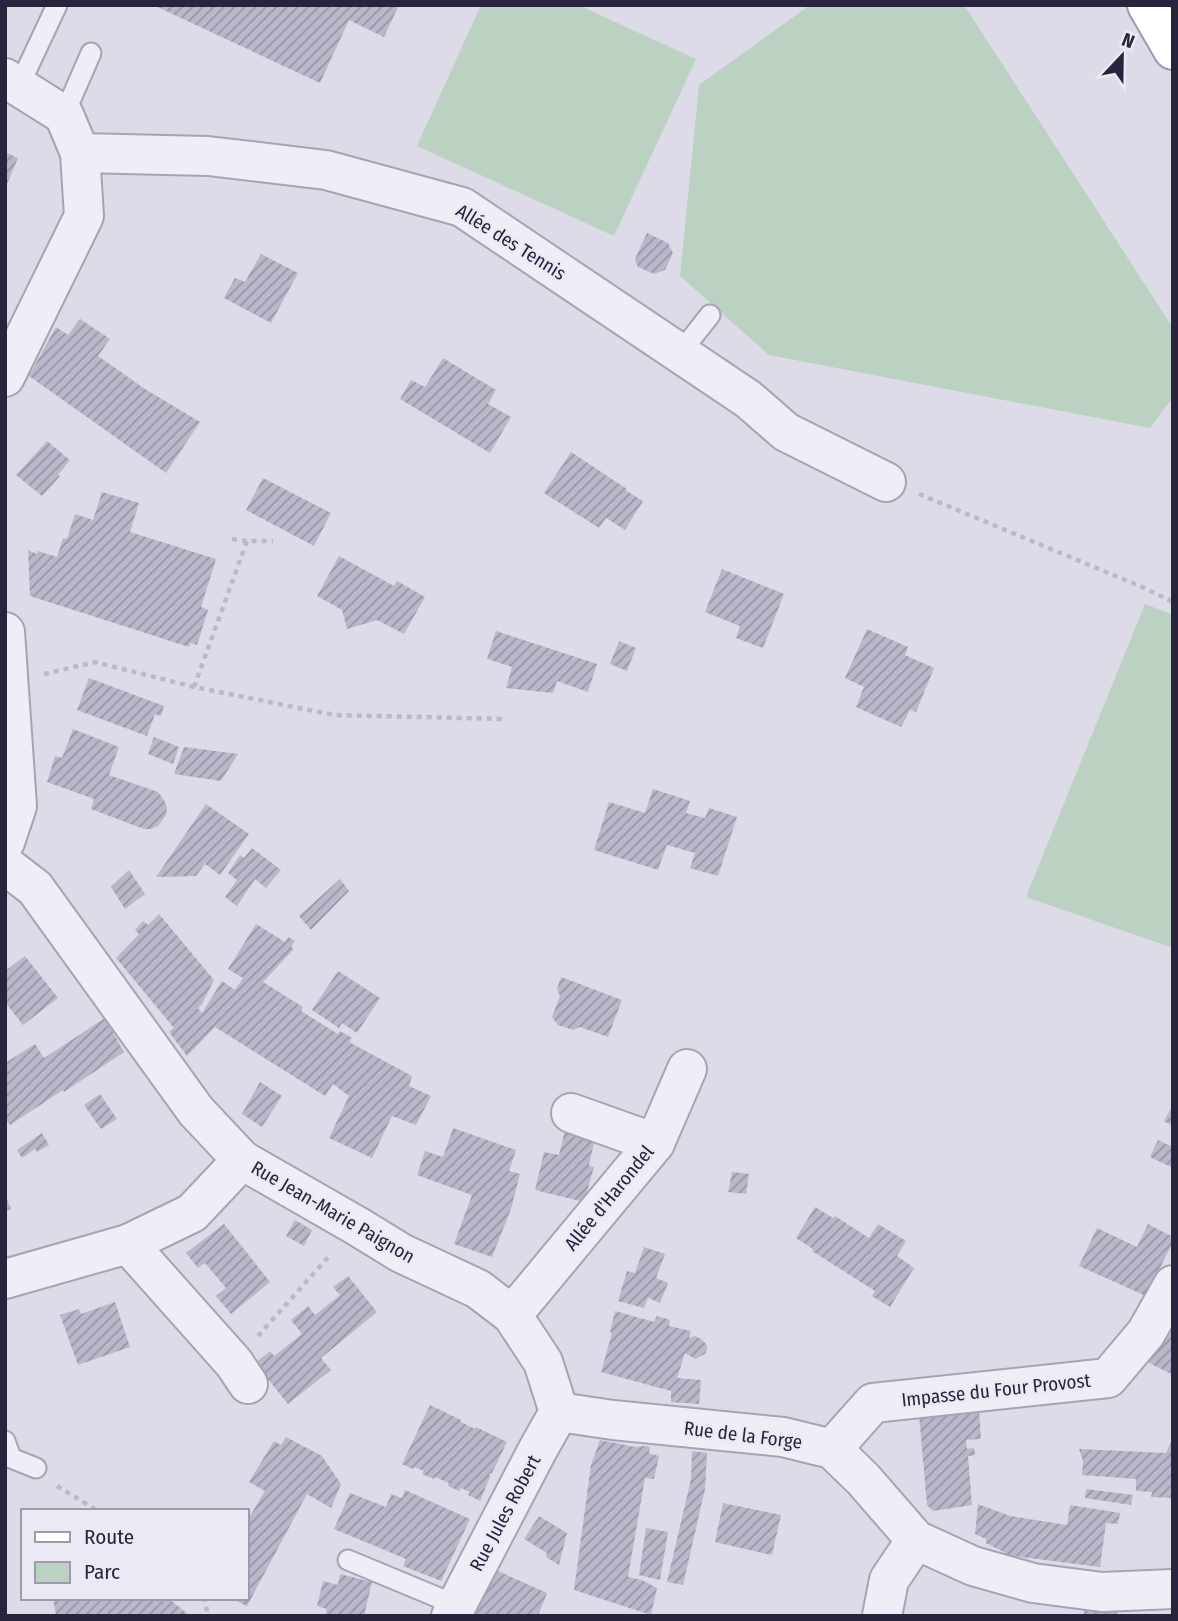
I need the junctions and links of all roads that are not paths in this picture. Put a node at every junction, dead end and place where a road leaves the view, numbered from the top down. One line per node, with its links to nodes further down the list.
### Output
1 (57, 5): 5 (lane)
2 (1147, 5): 3 (main road)
3 (1173, 50)
4 (90, 53): 6 (lane)
5 (12, 82): 6 (street)
6 (64, 115): 7 (street)
7 (80, 153): 9 (street, Allée des Tennis); 10 (street)
8 (710, 315): 9 (lane)
9 (680, 353): 11 (street, Allée des Tennis)
10 (5, 377)
11 (887, 482)
12 (5, 632): 13 (street)
13 (5, 842)
14 (5, 865): 18 (street, Rue Jean-Marie Paignon)
15 (687, 1069): 17 (street, Allée d'Harondel)
16 (571, 1113): 17 (street)
17 (655, 1143): 22 (street, Allée d'Harondel)
18 (242, 1160): 19 (street); 22 (street, Rue Jean-Marie Paignon)
19 (128, 1244): 20 (street); 23 (street)
20 (5, 1279)
21 (1173, 1285): 26 (street, Impasse du Four Provost)
22 (512, 1315): 24 (street, Rue Jean-Marie Paignon)
23 (241, 1374)
24 (559, 1412): 26 (street, Rue de la Forge); 31 (street, Rue Jules Robert)
25 (5, 1441): 27 (lane)
26 (832, 1449): 28 (street)
27 (36, 1468)
28 (916, 1540): 30 (street); 32 (street)
29 (348, 1560): 31 (lane)
30 (1173, 1589)
31 (454, 1611)
32 (883, 1616)

